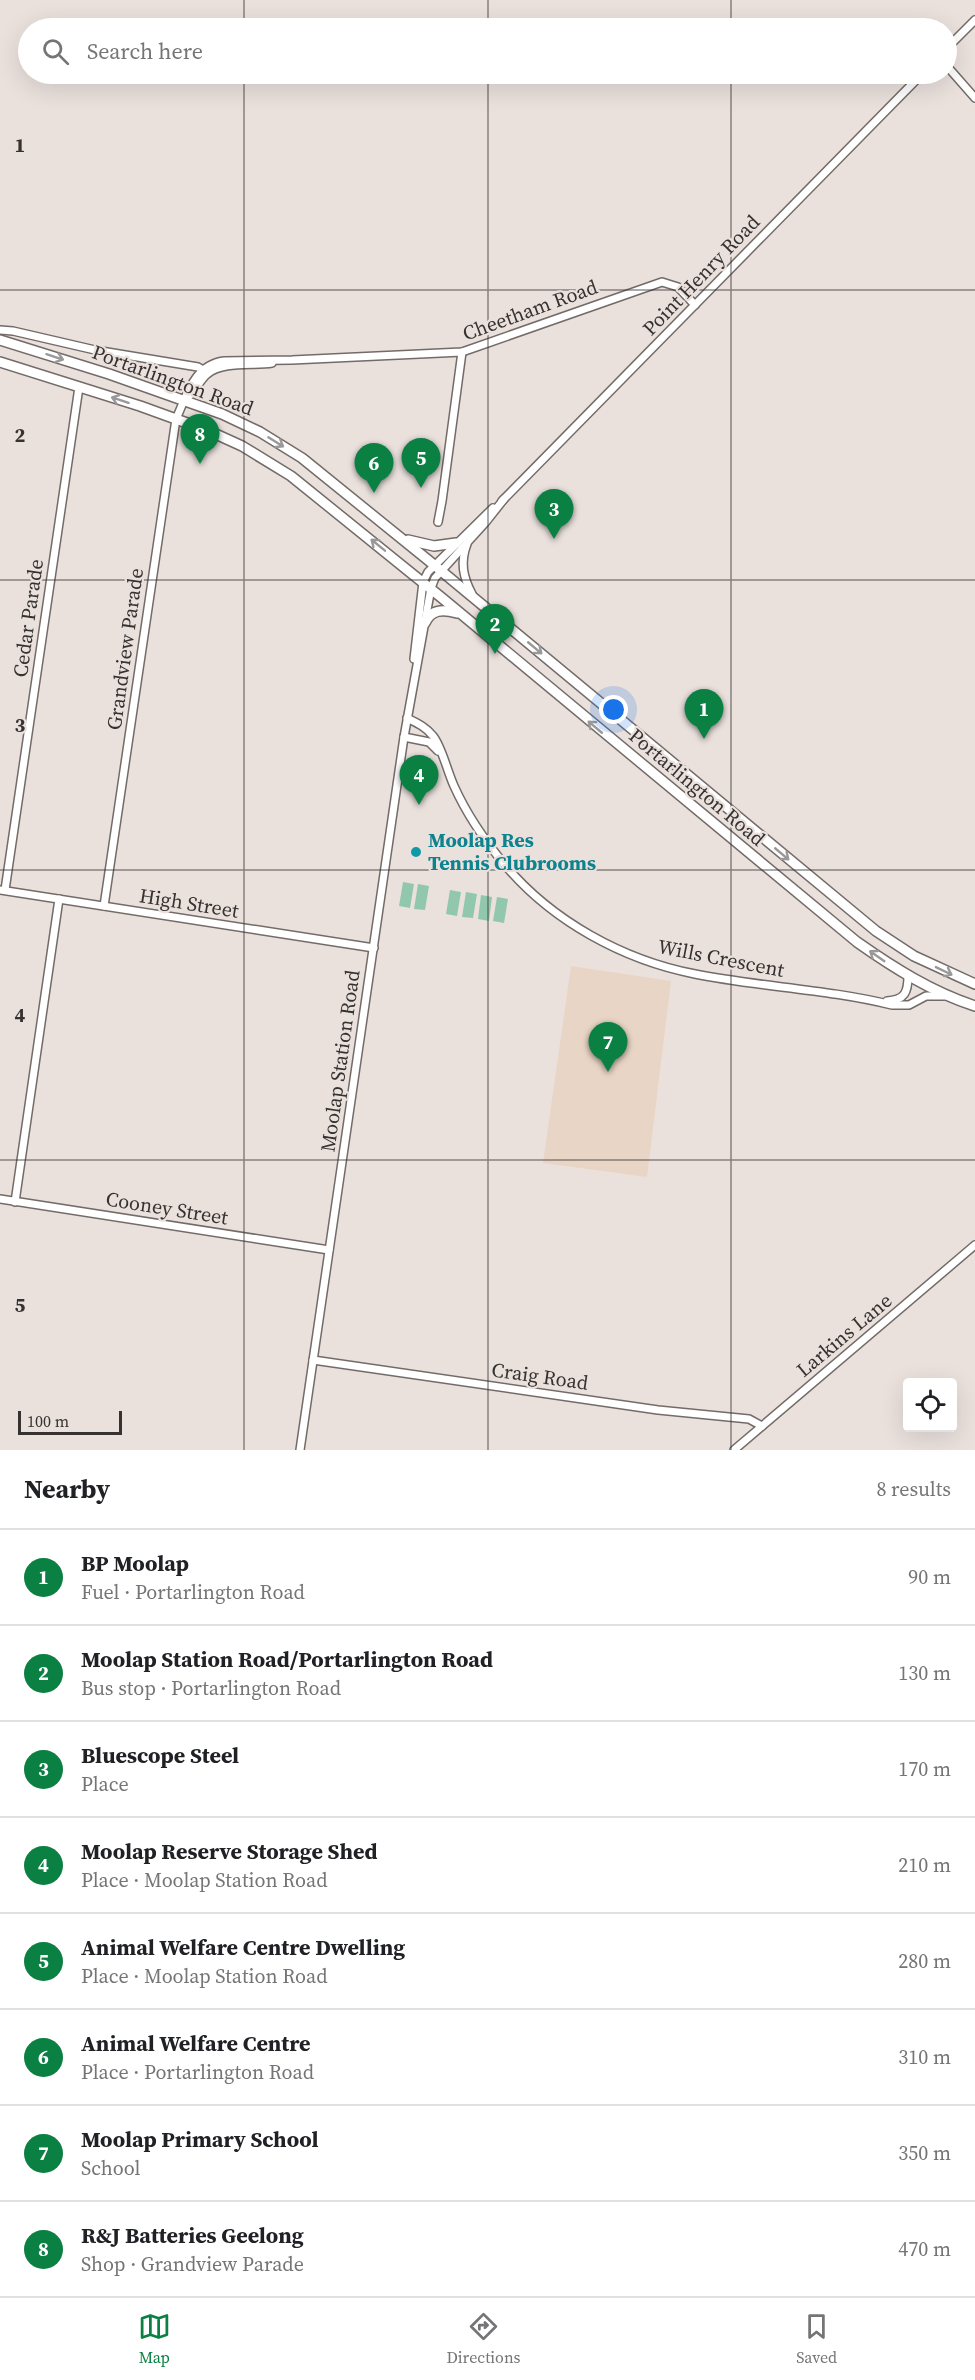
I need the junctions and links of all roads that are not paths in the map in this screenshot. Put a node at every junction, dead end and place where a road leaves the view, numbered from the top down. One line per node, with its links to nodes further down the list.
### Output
1 (975, 20): 2 (street)
2 (957, 38)
3 (957, 78): 5 (street)
4 (912, 84): 6 (street, Point Henry Road)
5 (975, 98)
6 (694, 305): 9 (street, Cheetham Road); 15 (street, Point Henry Road)
7 (0, 330): 11 (street)
8 (0, 340): 13 (main road, Portarlington Road, one-way to 13)
9 (462, 352): 11 (street, Cheetham Road); 16 (street)
10 (0, 362): 12 (main road, Portarlington Road)
11 (206, 371): 13 (street)
12 (79, 387): 14 (main road, Portarlington Road, one-way to 12); 29 (street, Cedar Parade)
13 (185, 400): 14 (street, Grandview Parade); 17 (main road, Portarlington Road, one-way to 17)
14 (176, 418): 21 (main road, Portarlington Road, one-way to 14); 31 (street, Grandview Parade)
15 (504, 499): 18 (street, Point Henry Road); 19 (street, Point Henry Road)
16 (438, 522)
17 (398, 535): 19 (main road); 20 (main road, Portarlington Road)
18 (468, 542): 20 (street, Point Henry Road); 22 (street)
19 (456, 543): 20 (street, Point Henry Road)
20 (438, 568): 21 (street, Point Henry Road); 22 (main road, Portarlington Road)
21 (427, 585): 23 (main road, Portarlington Road); 24 (street, Moolap Station Road); 25 (street, Moolap Station Road)
22 (474, 598): 34 (main road, Portarlington Road, one-way to 34)
23 (462, 615): 24 (main road); 33 (main road, Portarlington Road, one-way to 23)
24 (425, 623): 25 (street, Moolap Station Road)
25 (414, 677): 26 (street, Moolap Station Road)
26 (407, 718): 27 (street, Moolap Station Road); 28 (street, Wills Crescent)
27 (404, 737): 28 (street); 32 (street, Moolap Station Road)
28 (440, 753): 36 (street, Wills Crescent)
29 (2, 890): 30 (street, High Street)
30 (59, 899): 31 (street, High Street); 39 (street)
31 (104, 906): 32 (street, High Street)
32 (374, 948): 42 (street, Moolap Station Road)
33 (908, 976): 35 (main road, Portarlington Road); 36 (street, Wills Crescent)
34 (975, 984)
35 (946, 996): 36 (street, Wills Crescent); 37 (main road, Portarlington Road)
36 (875, 1001)
37 (975, 1006)
38 (1, 1199): 39 (street, Cooney Street); 40 (street)
39 (15, 1202): 42 (street, Cooney Street)
40 (0, 1208)
41 (975, 1245): 44 (street, Larkins Lane)
42 (329, 1250): 43 (street, Moolap Station Road)
43 (313, 1360): 44 (street, Craig Road); 45 (street, Moolap Station Road)
44 (762, 1426): 46 (street, Larkins Lane)
45 (300, 1450)
46 (734, 1450)

